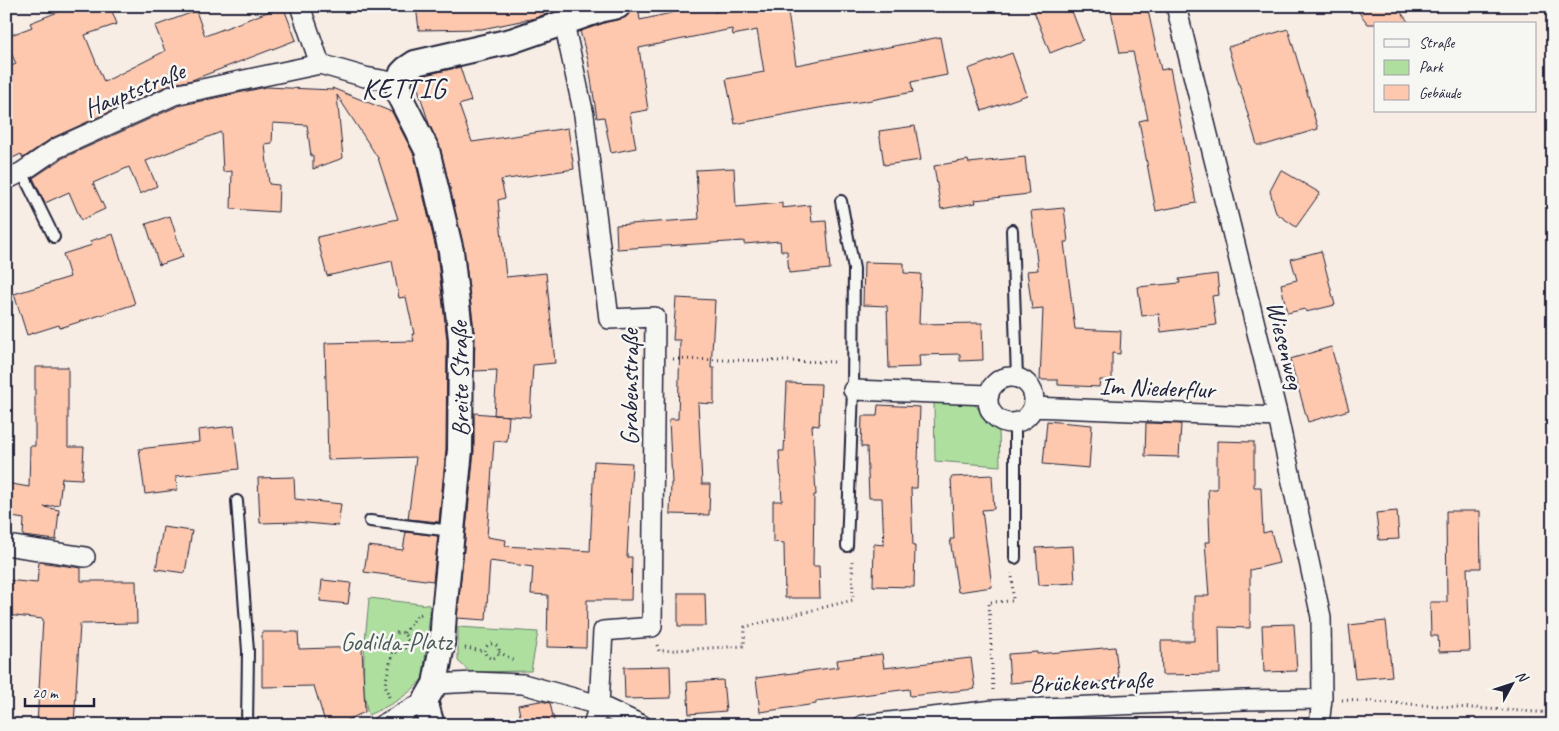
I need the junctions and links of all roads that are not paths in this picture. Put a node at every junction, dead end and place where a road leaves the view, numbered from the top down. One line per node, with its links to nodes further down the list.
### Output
1 (300, 6): 5 (street)
2 (1176, 6): 15 (street, Wiesenweg)
3 (608, 7): 4 (street)
4 (564, 23): 6 (street); 26 (street, Grabenstraße)
5 (320, 64): 6 (street); 7 (street, Hauptstraße)
6 (399, 83): 19 (street, Breite Straße)
7 (14, 176): 10 (lane)
8 (841, 201): 12 (lane)
9 (1012, 230): 11 (lane)
10 (54, 237)
11 (1017, 378): 13 (street); 14 (street)
12 (853, 390): 13 (street); 21 (lane)
13 (989, 395): 16 (street)
14 (1033, 407): 15 (street, Im Niederflur); 16 (street)
15 (1278, 417): 25 (street, Wiesenweg)
16 (1015, 422): 23 (lane)
17 (237, 501): 28 (lane)
18 (370, 521): 19 (lane)
19 (453, 532): 24 (street, Breite Straße)
20 (6, 545): 22 (street)
21 (847, 546)
22 (84, 556)
23 (1015, 558)
24 (430, 692): 26 (street); 27 (street); 29 (street)
25 (1322, 699): 32 (street, Brückenstraße); 33 (street, Wiesenweg)
26 (599, 705): 30 (street); 31 (street)
27 (386, 723)
28 (247, 725)
29 (432, 725)
30 (593, 725)
31 (642, 725)
32 (863, 725)
33 (1319, 725)

